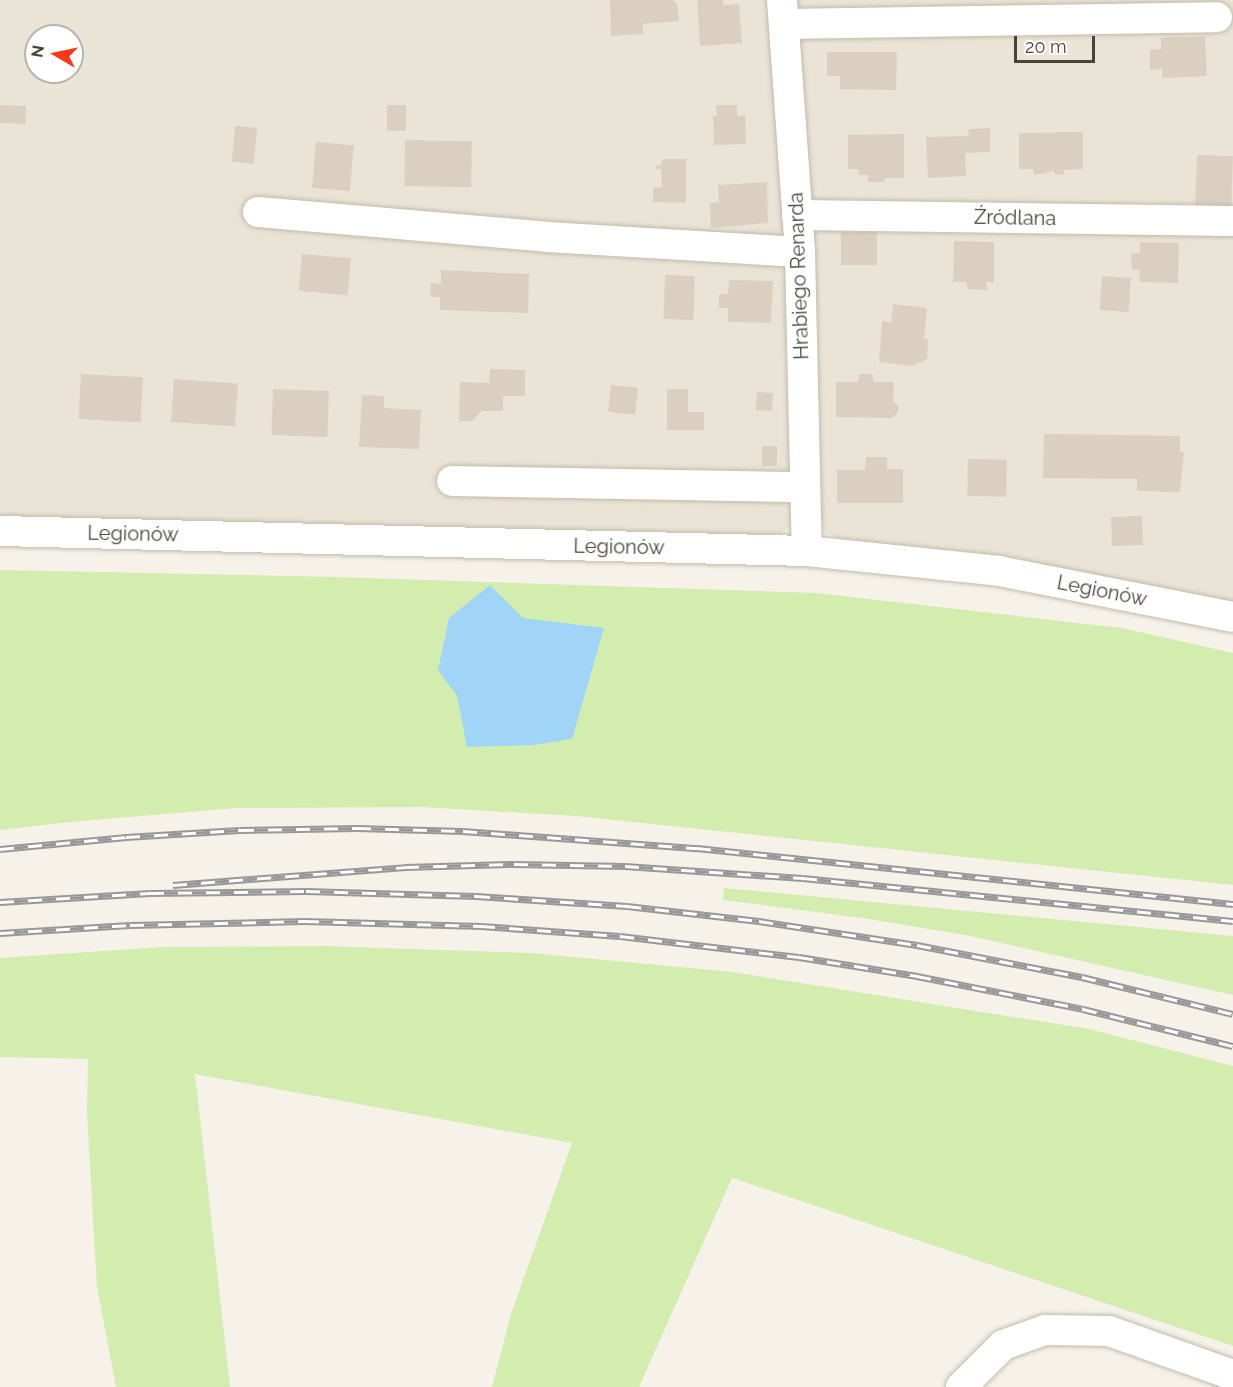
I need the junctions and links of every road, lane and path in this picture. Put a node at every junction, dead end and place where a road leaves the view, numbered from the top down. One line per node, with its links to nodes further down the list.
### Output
1 (783, 12): 2 (street); 4 (street, Hrabiego Renarda)
2 (1217, 17)
3 (258, 212): 6 (street)
4 (797, 215): 5 (street, Źródlana); 6 (street, Hrabiego Renarda)
5 (1233, 221)
6 (800, 252): 8 (street, Hrabiego Renarda)
7 (452, 481): 8 (street)
8 (806, 487): 10 (street, Hrabiego Renarda)
9 (0, 531): 10 (street, Legionów)
10 (807, 551): 11 (street, Legionów)
11 (1233, 616)
12 (1201, 1375): 13 (street); 14 (street)
13 (1233, 1375)
14 (961, 1387)

